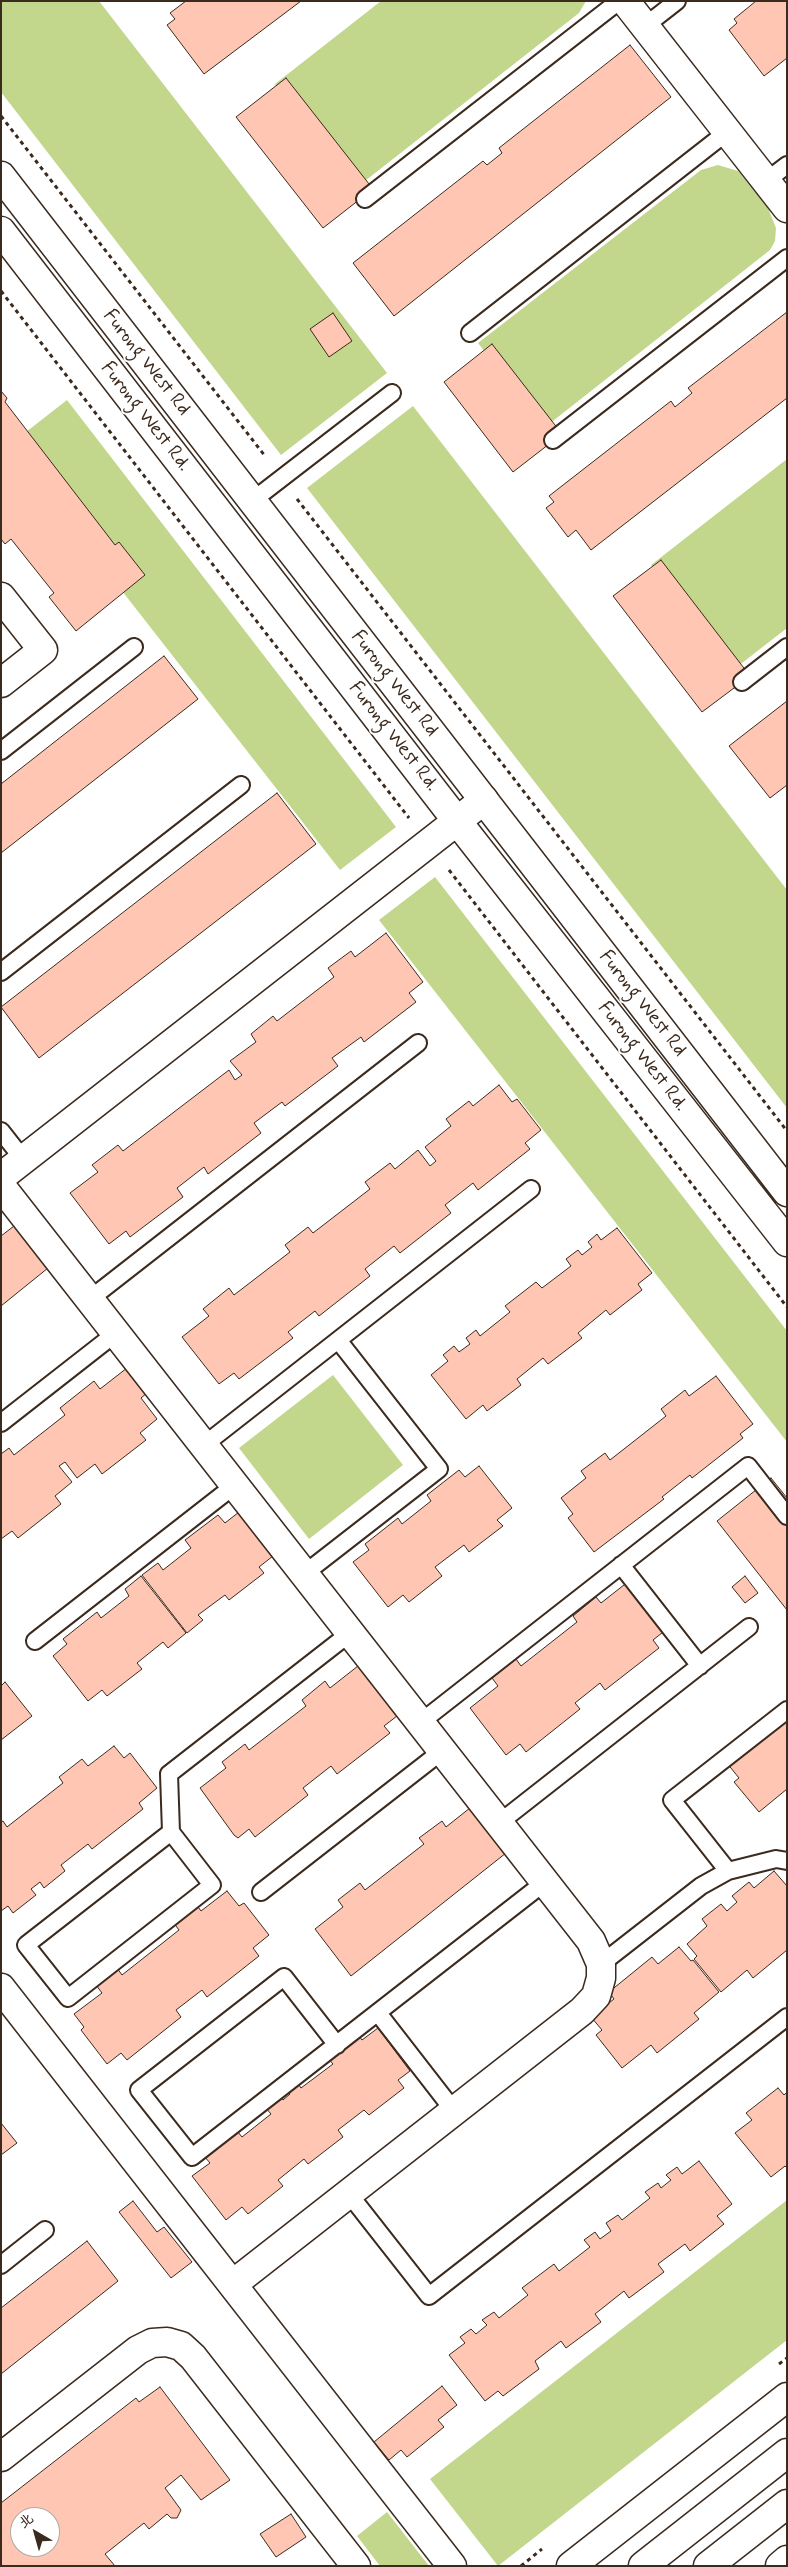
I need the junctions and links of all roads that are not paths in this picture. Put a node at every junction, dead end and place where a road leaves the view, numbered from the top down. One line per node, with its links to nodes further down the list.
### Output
1 (619, 1): 8 (lane)
2 (626, 1): 4 (street)
3 (677, 1): 4 (lane)
4 (645, 26): 5 (street)
5 (728, 132): 6 (street); 12 (lane)
6 (776, 173): 9 (street)
7 (1, 176): 15 (street, Furong West Rd)
8 (365, 199)
9 (787, 208)
10 (1, 231): 24 (street, Furong West Rd.)
11 (787, 258): 14 (lane)
12 (470, 333)
13 (392, 393): 15 (lane)
14 (554, 440)
15 (252, 501): 23 (street, Furong West Rd)
16 (1, 597): 20 (street)
17 (134, 647): 21 (lane)
18 (787, 647): 19 (lane)
19 (742, 682)
20 (1, 683)
21 (1, 751)
22 (241, 785): 25 (lane)
23 (484, 800): 24 (street); 32 (street, Furong West Rd)
24 (457, 821): 28 (street); 33 (street, Furong West Rd.)
25 (1, 972)
26 (418, 1043): 34 (lane)
27 (1, 1131): 28 (lane)
28 (24, 1160): 29 (street)
29 (1, 1177)
30 (1, 1186): 34 (street)
31 (531, 1189): 36 (lane)
32 (787, 1192)
33 (787, 1242)
34 (90, 1299): 35 (street)
35 (116, 1333): 37 (lane); 38 (street)
36 (338, 1340): 38 (lane); 42 (lane)
37 (1, 1423)
38 (204, 1445): 39 (street)
39 (235, 1484): 42 (street); 45 (lane)
40 (787, 1516): 41 (lane)
41 (622, 1566): 46 (lane); 48 (lane)
42 (304, 1574): 44 (street)
43 (749, 1627): 46 (lane)
44 (350, 1633): 48 (street); 51 (lane)
45 (35, 1640)
46 (700, 1666): 50 (lane)
47 (787, 1710): 53 (lane)
48 (420, 1722): 49 (street)
49 (442, 1751): 50 (street); 55 (lane)
50 (499, 1823): 54 (street)
51 (171, 1832): 51 (lane)
52 (787, 1861): 53 (lane)
53 (728, 1871): 56 (lane)
54 (545, 1882): 56 (street); 58 (lane)
55 (261, 1892)
56 (601, 1964): 61 (street)
57 (1, 1988): 65 (street)
58 (378, 2013): 60 (lane); 61 (lane)
59 (787, 2017): 62 (lane)
60 (337, 2044): 60 (lane)
61 (454, 2111): 62 (street)
62 (349, 2194): 65 (street)
63 (45, 2230): 64 (lane)
64 (1, 2265)
65 (233, 2284): 72 (street)
66 (787, 2397): 73 (street)
67 (787, 2453): 74 (street)
68 (1, 2457): 71 (street)
69 (787, 2504): 75 (street)
70 (787, 2560): 76 (street)
71 (356, 2566)
72 (452, 2566)
73 (571, 2566)
74 (643, 2566)
75 (708, 2566)
76 (780, 2566)

